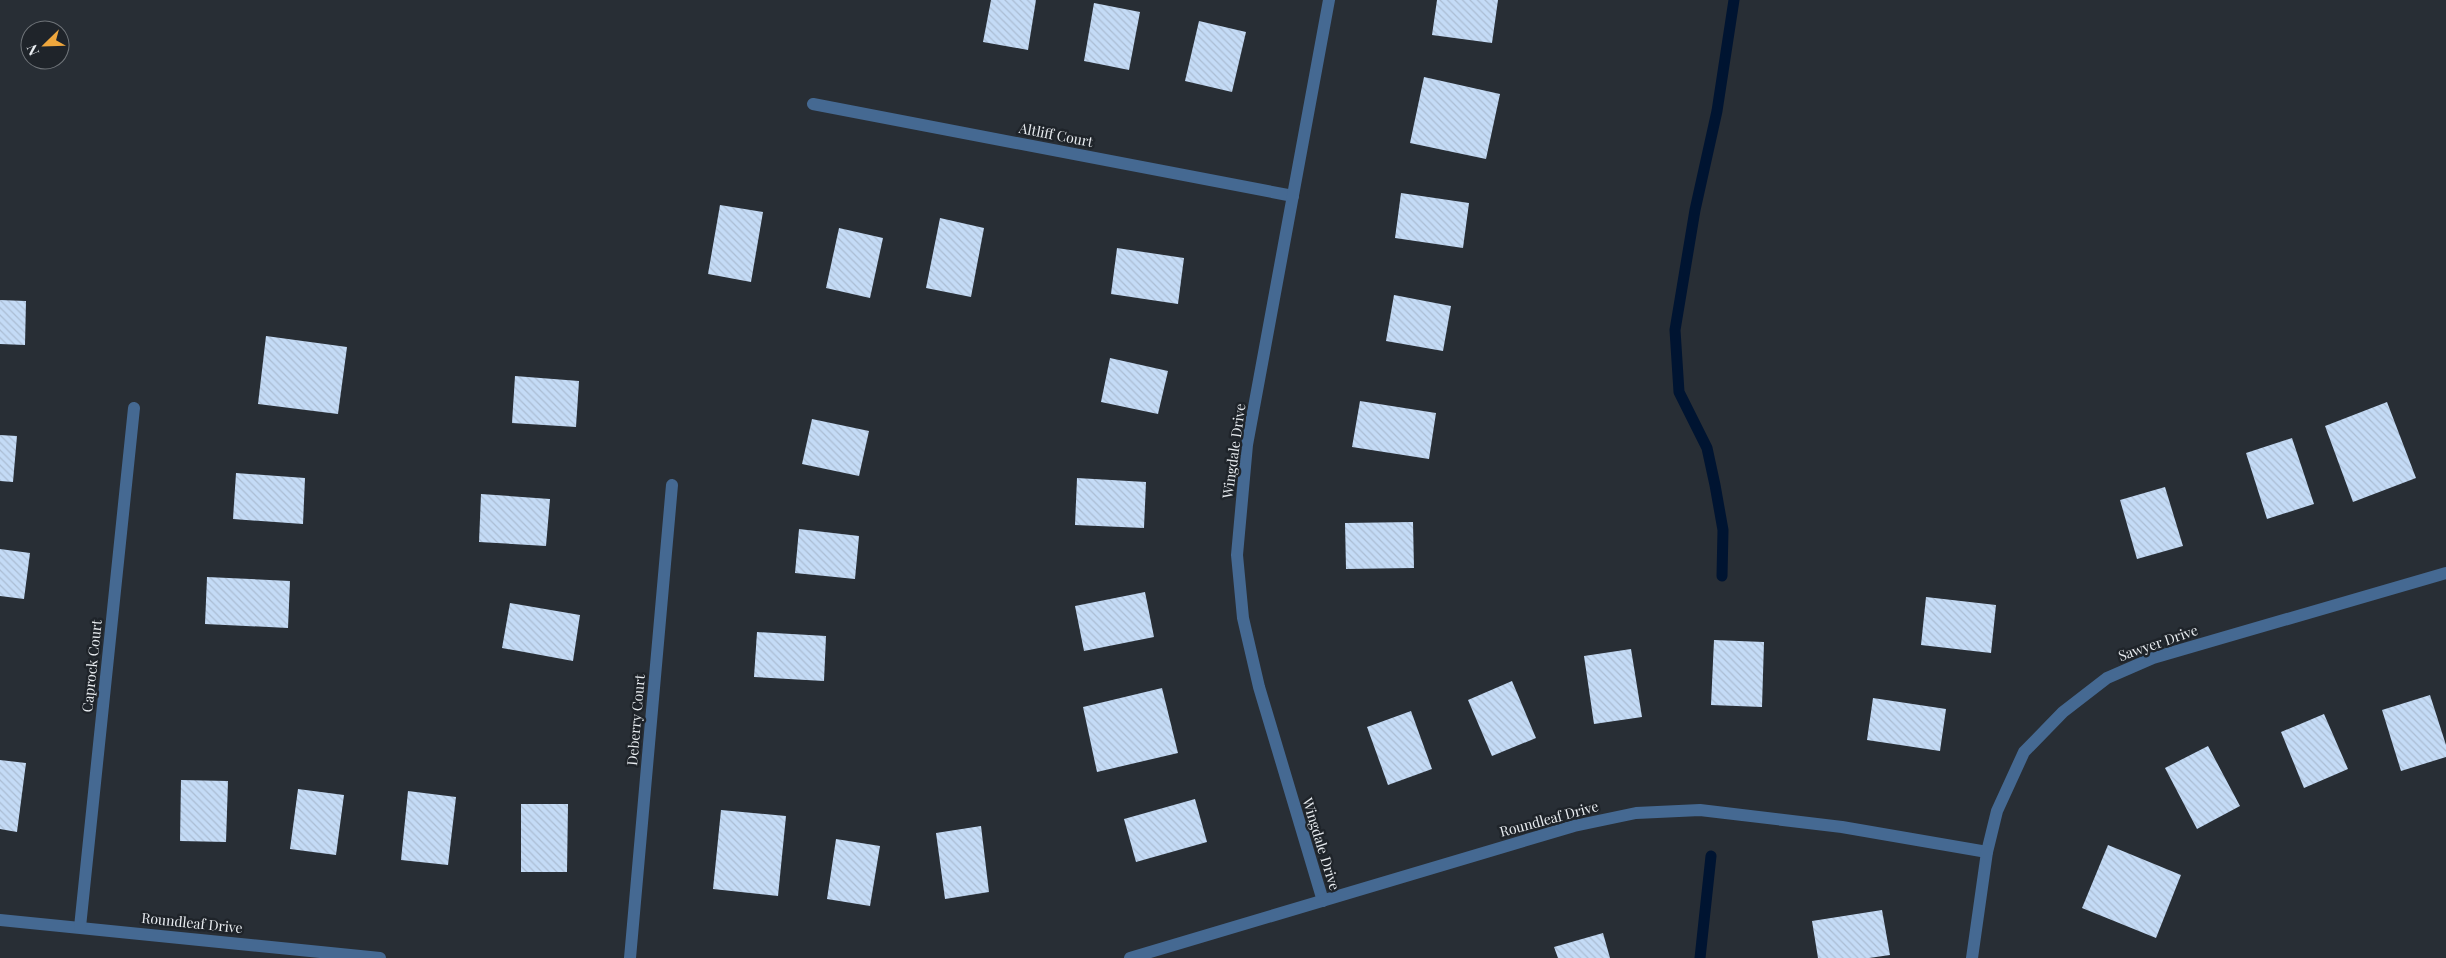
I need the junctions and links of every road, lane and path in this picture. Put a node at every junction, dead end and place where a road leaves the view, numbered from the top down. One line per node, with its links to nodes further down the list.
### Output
1 (1329, 0): 3 (street, Wingdale Drive)
2 (813, 104): 3 (street, Altliff Court)
3 (1293, 196): 8 (street, Wingdale Drive)
4 (134, 408): 10 (street, Caprock Court)
5 (672, 485): 12 (street, Deberry Court)
6 (2446, 573): 7 (street, Sawyer Drive)
7 (1987, 852): 8 (street, Roundleaf Drive); 14 (street, Sawyer Drive)
8 (1323, 901): 13 (street, Roundleaf Drive)
9 (0, 920): 10 (street, Roundleaf Drive)
10 (80, 927): 11 (street, Roundleaf Drive)
11 (380, 958)
12 (630, 958)
13 (1130, 958)
14 (1972, 958)

